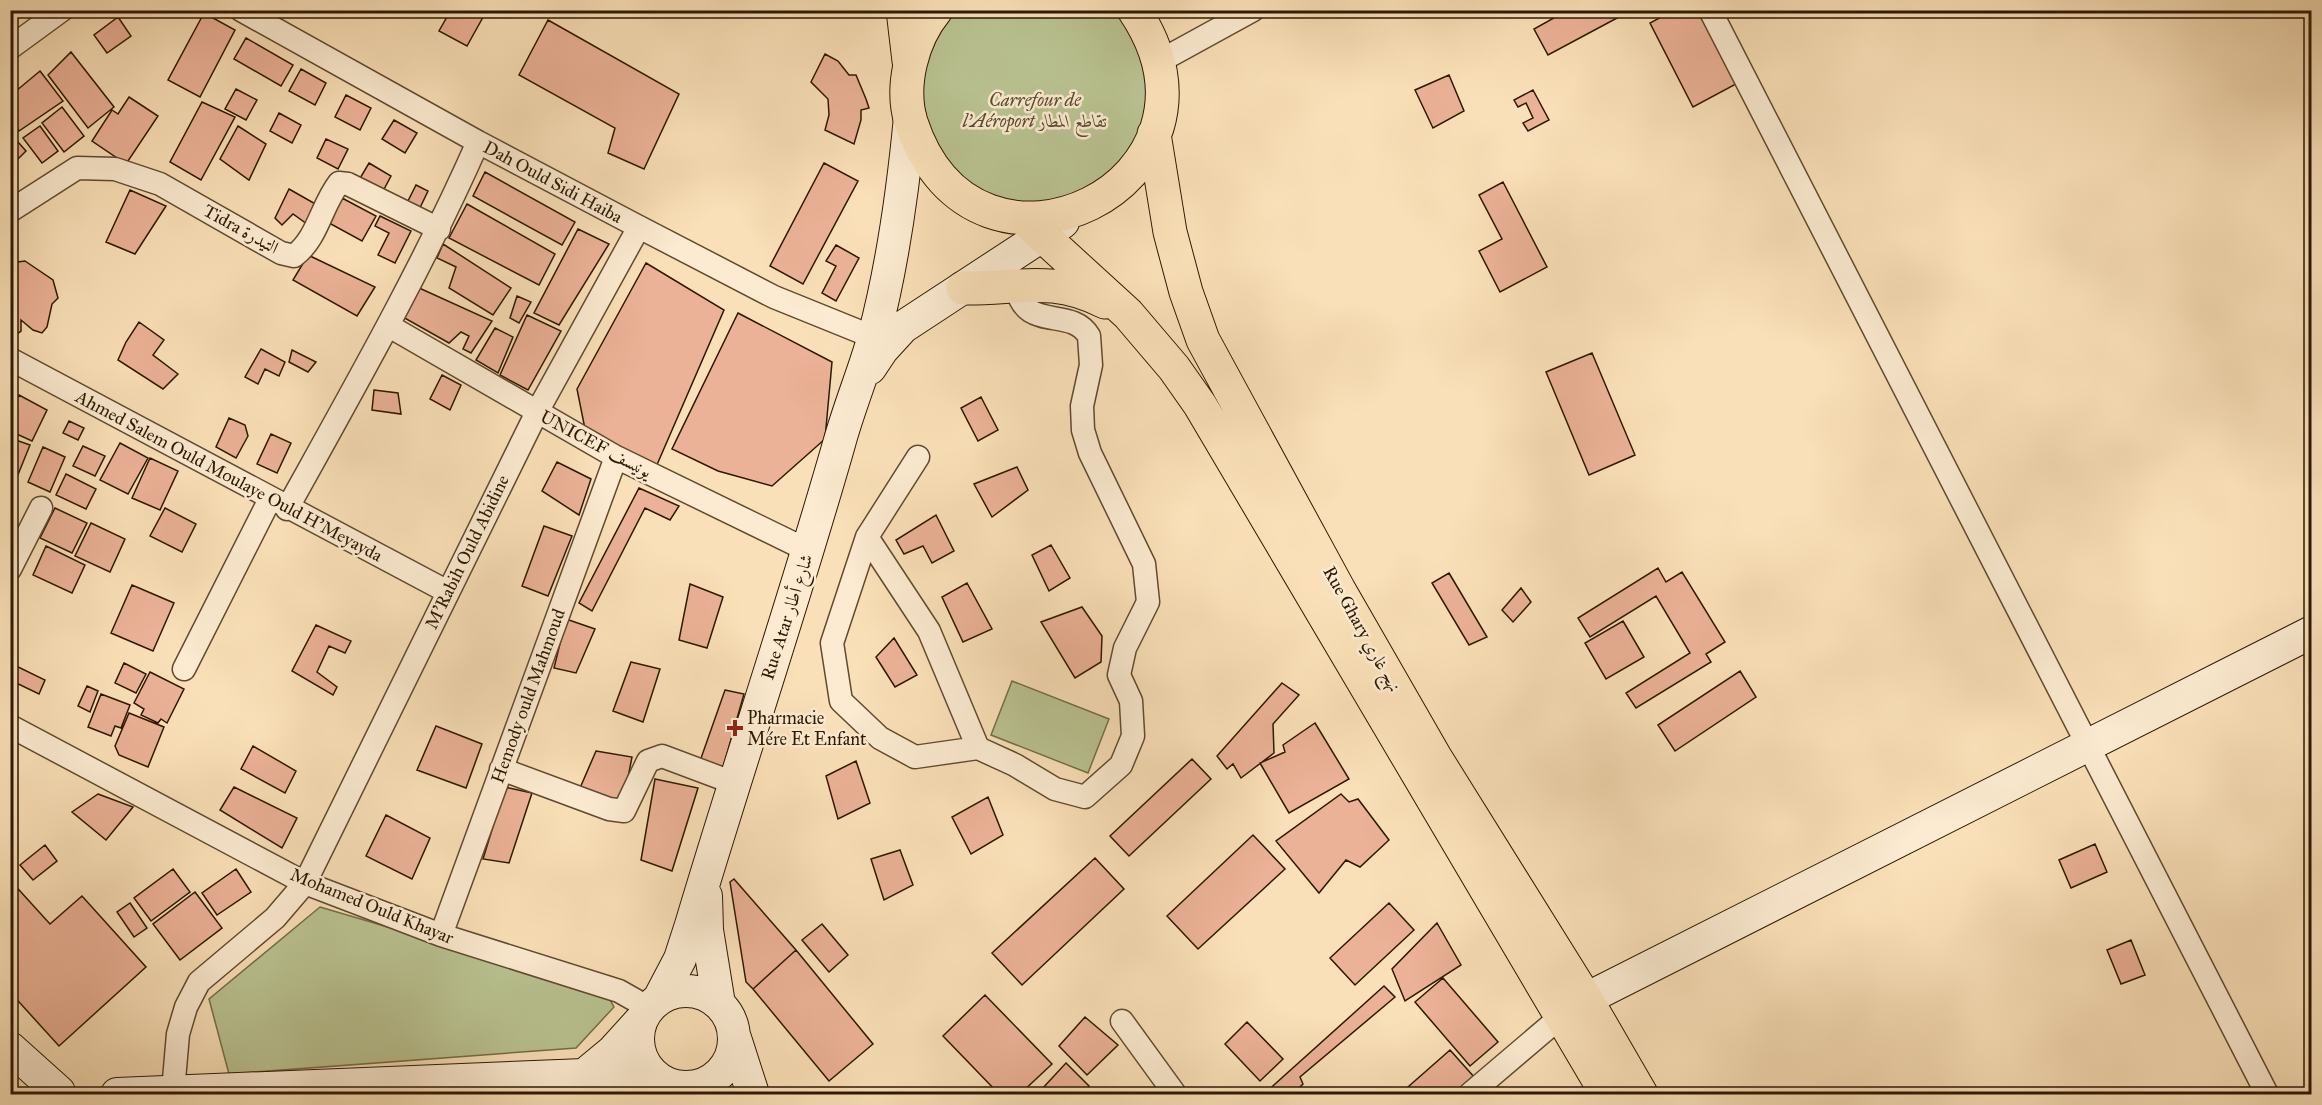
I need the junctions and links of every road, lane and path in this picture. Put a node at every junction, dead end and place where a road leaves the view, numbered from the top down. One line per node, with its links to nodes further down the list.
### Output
1 (62, 10): 8 (street)
2 (241, 10): 13 (street, Dah Ould Sidi Haiba)
3 (903, 10): 10 (highway)
4 (936, 10): 10 (highway)
5 (1134, 10): 9 (highway)
6 (1253, 10): 9 (street)
7 (1710, 10): 37 (street)
8 (10, 48)
9 (1160, 61): 12 (highway)
10 (910, 65): 11 (highway)
11 (910, 117): 16 (highway); 22 (street, Rue Atar شارع أطار)
12 (1154, 134): 16 (highway); 39 (highway, Rue Ghary نهج غاري)
13 (478, 142): 15 (street, Dah Ould Sidi Haiba); 17 (street)
14 (10, 211): 17 (street, Tidra التيدرة)
15 (639, 227): 22 (street, Dah Ould Sidi Haiba); 25 (street, M'Rabih Ould Abidine)
16 (1033, 228): 19 (street, Rue Atar شارع أطار); 20 (highway, Rue Ghary نهج غاري)
17 (439, 229): 21 (street)
18 (1016, 285): 19 (highway); 20 (highway); 38 (street)
19 (963, 288): 24 (street, Rue Atar شارع أطار)
20 (1128, 314): 39 (highway, Rue Ghary نهج غاري)
21 (389, 326): 25 (street, UNICEF يونيسف); 28 (street)
22 (873, 337): 24 (street, Rue Atar شارع أطار)
23 (10, 359): 28 (street, Ahmed Salem Ould Moulaye Ould H'Meyayda)
24 (853, 394): 31 (street, Rue Atar شارع أطار)
25 (537, 412): 26 (street, UNICEF يونيسف); 33 (street, M'Rabih Ould Abidine)
26 (616, 457): 31 (street, UNICEF يونيسف); 40 (street, Hemody ould Mahmoud)
27 (918, 457): 30 (street)
28 (279, 504): 33 (street, Ahmed Salem Ould Moulaye Ould H'Meyayda); 35 (street)
29 (41, 508): 32 (street)
30 (867, 537): 38 (street); 38 (street)
31 (808, 551): 41 (street, Rue Atar شارع أطار)
32 (10, 569)
33 (448, 592): 43 (street, M'Rabih Ould Abidine)
34 (2312, 632): 37 (street)
35 (184, 669)
36 (10, 726): 43 (street, Mohamed Ould Khayar)
37 (2090, 745): 46 (street); 61 (street)
38 (978, 748)
39 (1424, 763): 46 (highway, Rue Ghary نهج غاري)
40 (501, 769): 41 (street); 44 (street, Hemody ould Mahmoud)
41 (734, 783): 42 (street, Rue Atar شارع أطار)
42 (706, 874): 45 (street, Rue Atar شارع أطار); 47 (street, Rue Atar شارع أطار)
43 (305, 883): 44 (street, Mohamed Ould Khayar); 53 (street, M'Rabih Ould Abidine)
44 (441, 935): 47 (street, Mohamed Ould Khayar)
45 (720, 1004): 47 (street); 49 (street)
46 (1573, 1007): 58 (street); 59 (highway, Rue Ghary نهج غاري); 60 (highway, Rue Ghary نهج غاري)
47 (650, 1009): 51 (street); 52 (street)
48 (1122, 1021): 57 (street)
49 (734, 1035): 52 (street); 56 (street)
50 (10, 1048): 54 (street)
51 (584, 1075): 52 (street); 53 (street)
52 (680, 1088)
53 (189, 1092): 55 (street)
54 (54, 1094)
55 (117, 1095)
56 (753, 1095)
57 (1175, 1095)
58 (1470, 1095)
59 (1607, 1095)
60 (1641, 1095)
61 (2267, 1095)

